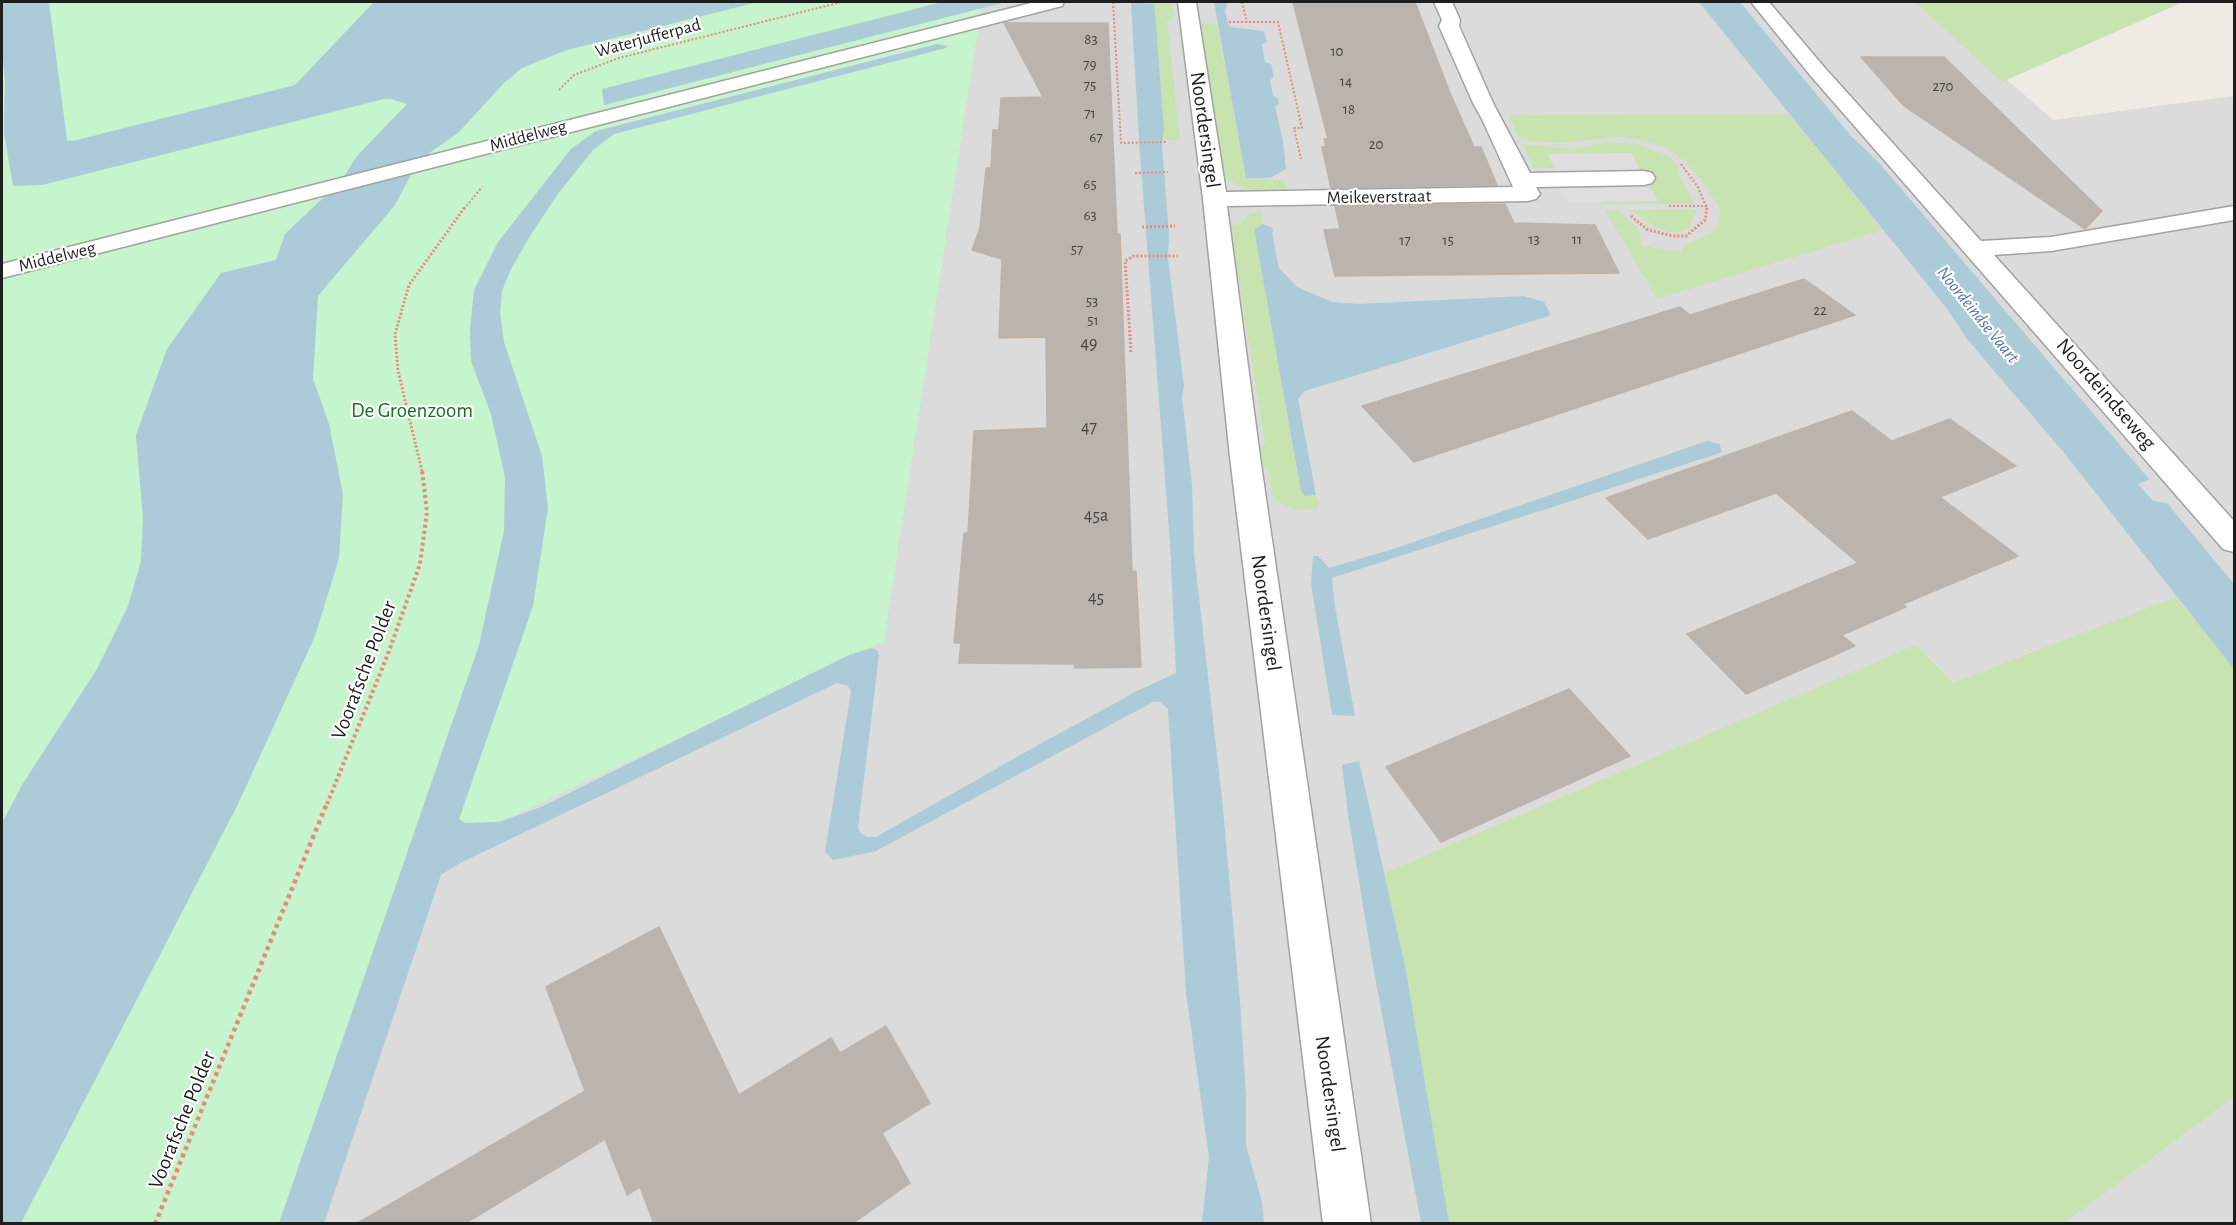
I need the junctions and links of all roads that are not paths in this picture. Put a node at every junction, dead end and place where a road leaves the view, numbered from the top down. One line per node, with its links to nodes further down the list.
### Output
1 (1055, 2): 10 (street, Middelweg)
2 (1186, 2): 7 (street, Noordersingel)
3 (1443, 2): 6 (street)
4 (1760, 2): 9 (street, Noordeindseweg)
5 (1644, 178): 6 (street)
6 (1522, 180): 7 (street, Meikeverstraat)
7 (1215, 199): 12 (street, Noordersingel)
8 (2235, 213): 9 (street)
9 (1977, 248): 11 (street, Noordeindseweg)
10 (2, 271)
11 (2235, 541)
12 (1347, 1224)

